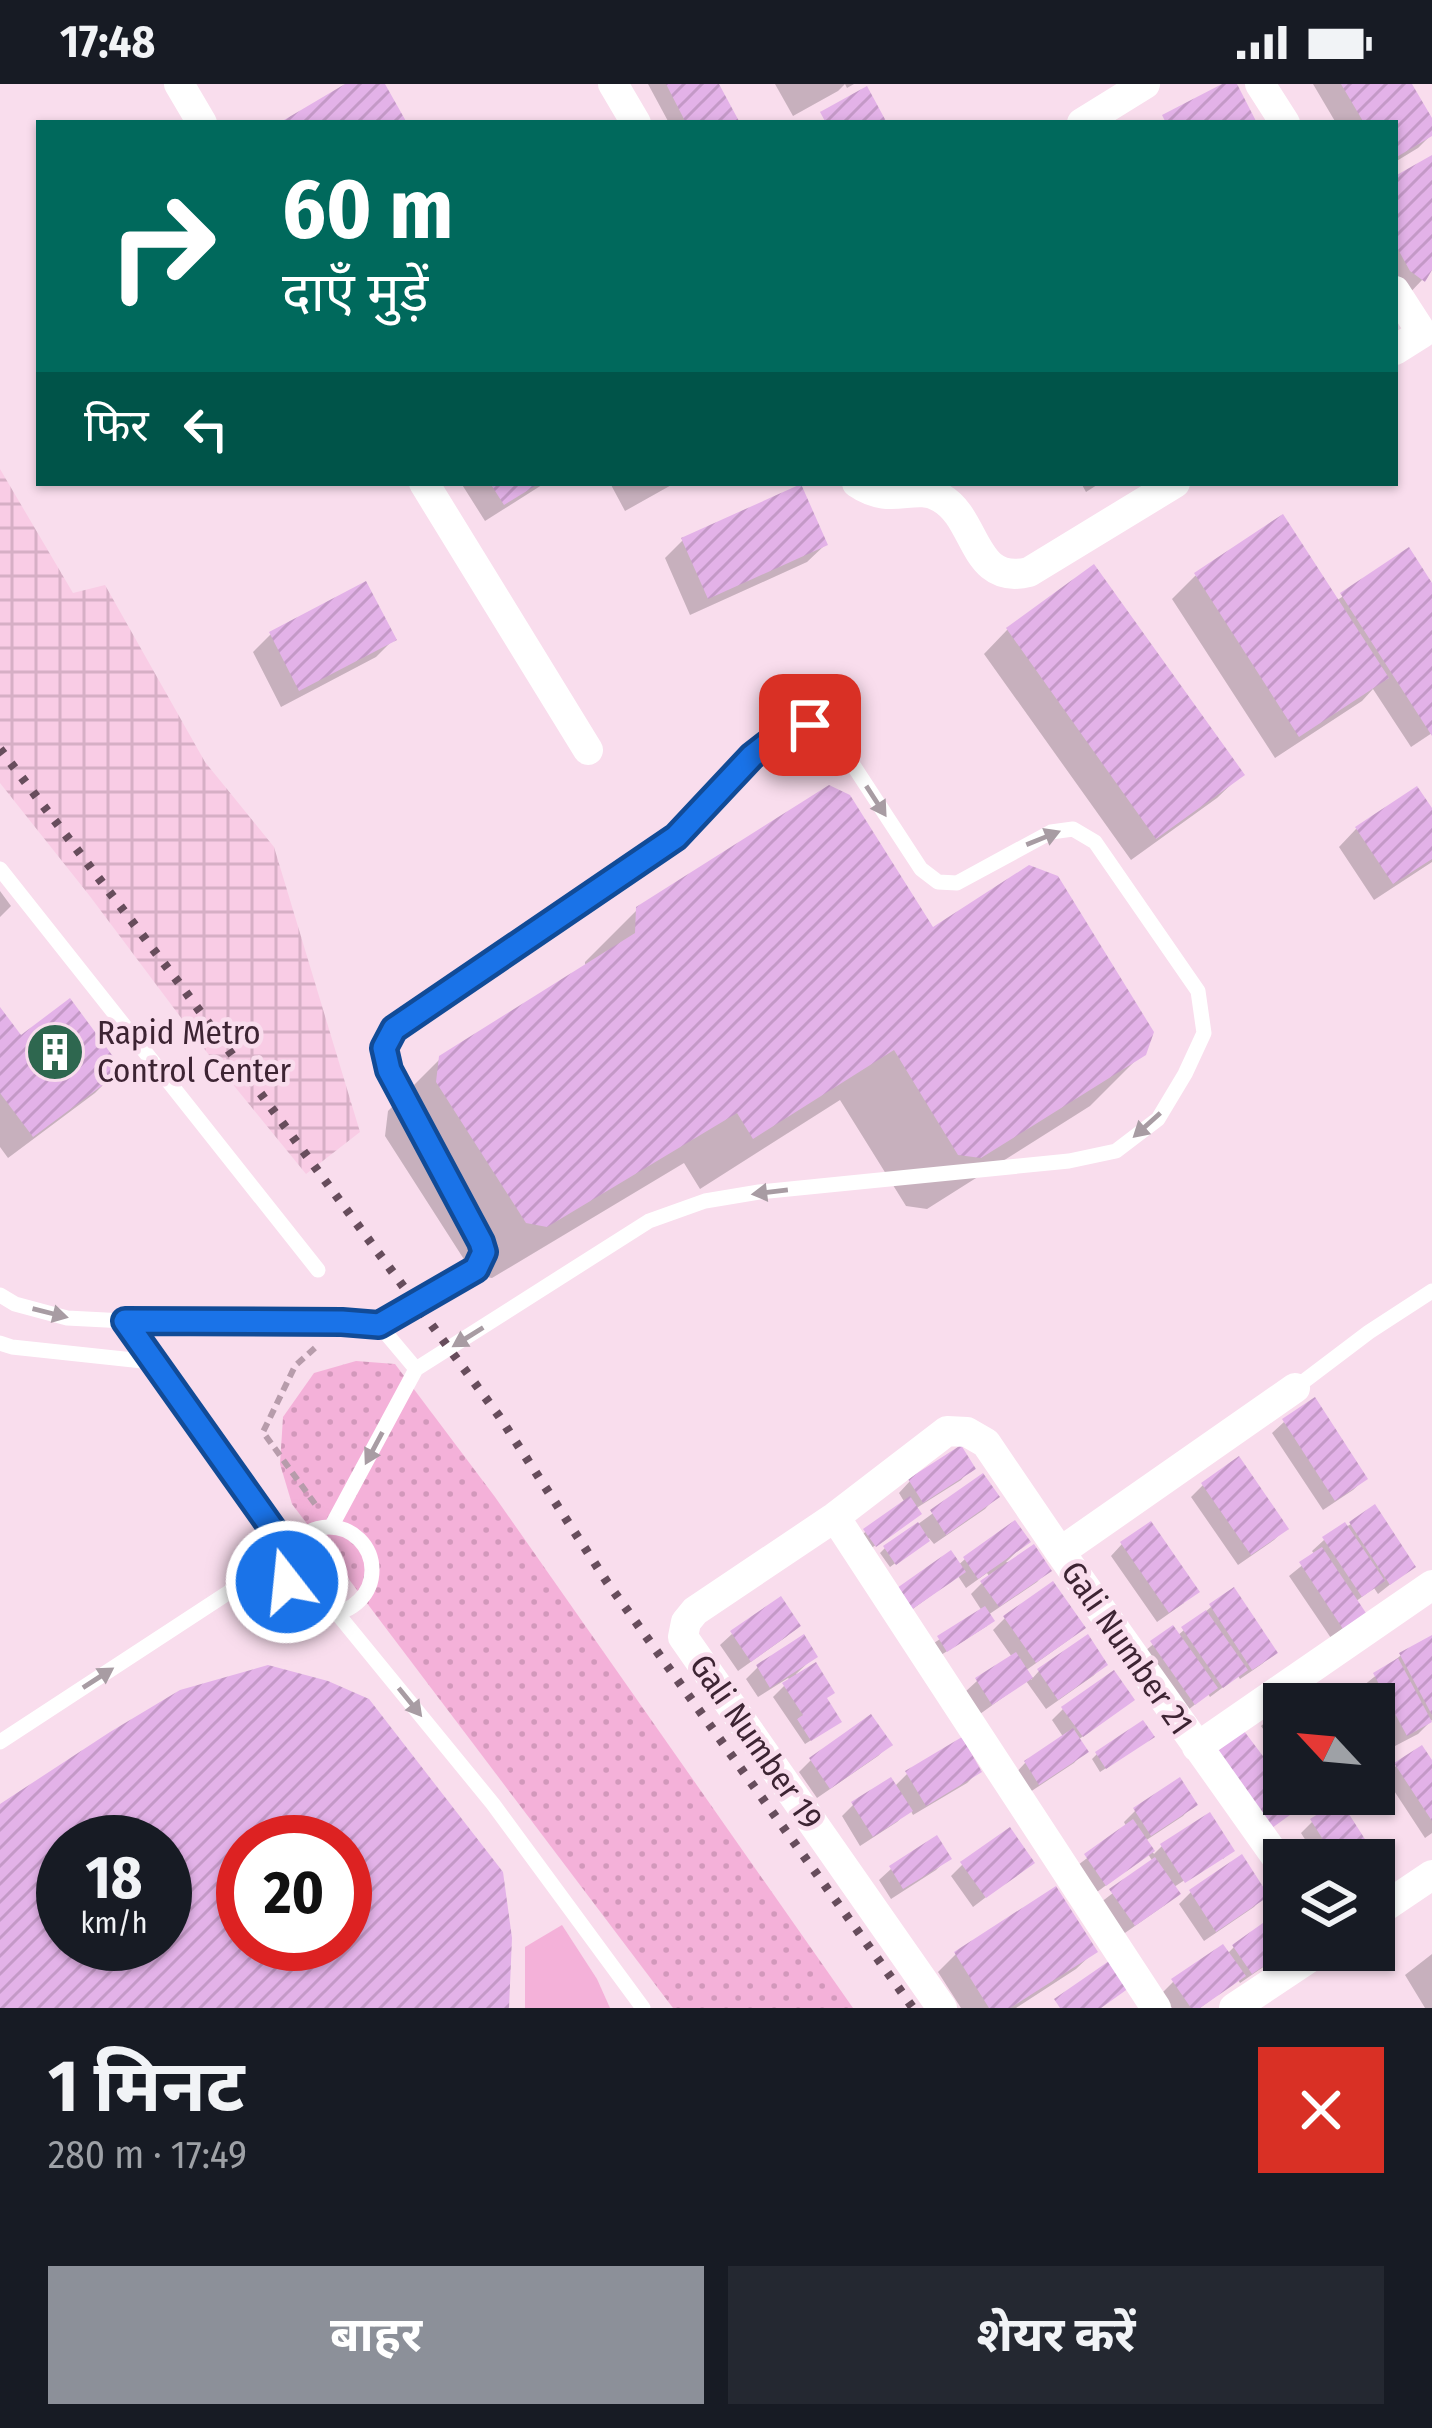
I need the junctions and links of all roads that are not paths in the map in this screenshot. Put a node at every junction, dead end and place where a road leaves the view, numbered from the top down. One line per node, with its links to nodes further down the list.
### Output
1 (178, 84): 5 (street)
2 (613, 84): 6 (street)
3 (1145, 84): 7 (street)
4 (1260, 84): 8 (street)
5 (200, 120)
6 (634, 120)
7 (1087, 120)
8 (1283, 120)
9 (1398, 296): 10 (street)
10 (1398, 348)
11 (426, 486): 14 (street)
12 (861, 486): 13 (street)
13 (1170, 486)
14 (588, 750)
15 (0, 869): 16 (lane)
16 (318, 1270)
17 (1432, 1291): 24 (lane)
18 (0, 1295): 19 (lane, one-way to 19)
19 (125, 1321): 20 (lane); 22 (lane)
20 (379, 1325): 23 (lane); 23 (lane, one-way to 23)
21 (0, 1343): 22 (lane)
22 (152, 1362): 27 (lane)
23 (416, 1369): 26 (lane, one-way to 26)
24 (1294, 1388): 28 (street)
25 (835, 1517): 28 (street, Gali Number 21); 38 (street, Gali Number 19); 39 (street)
26 (331, 1527): 27 (lane); 30 (lane)
27 (289, 1552): 30 (lane); 31 (lane, one-way to 27)
28 (1060, 1552): 32 (street, Gali Number 21)
29 (1432, 1585): 32 (street)
30 (336, 1612): 37 (lane, one-way to 37)
31 (0, 1742)
32 (1197, 1747): 33 (street, Gali Number 21)
33 (1263, 1839)
34 (1432, 1875): 35 (street)
35 (1395, 1900)
36 (1290, 1971): 40 (street)
37 (643, 2008)
38 (942, 2008)
39 (1156, 2008)
40 (1234, 2008)

